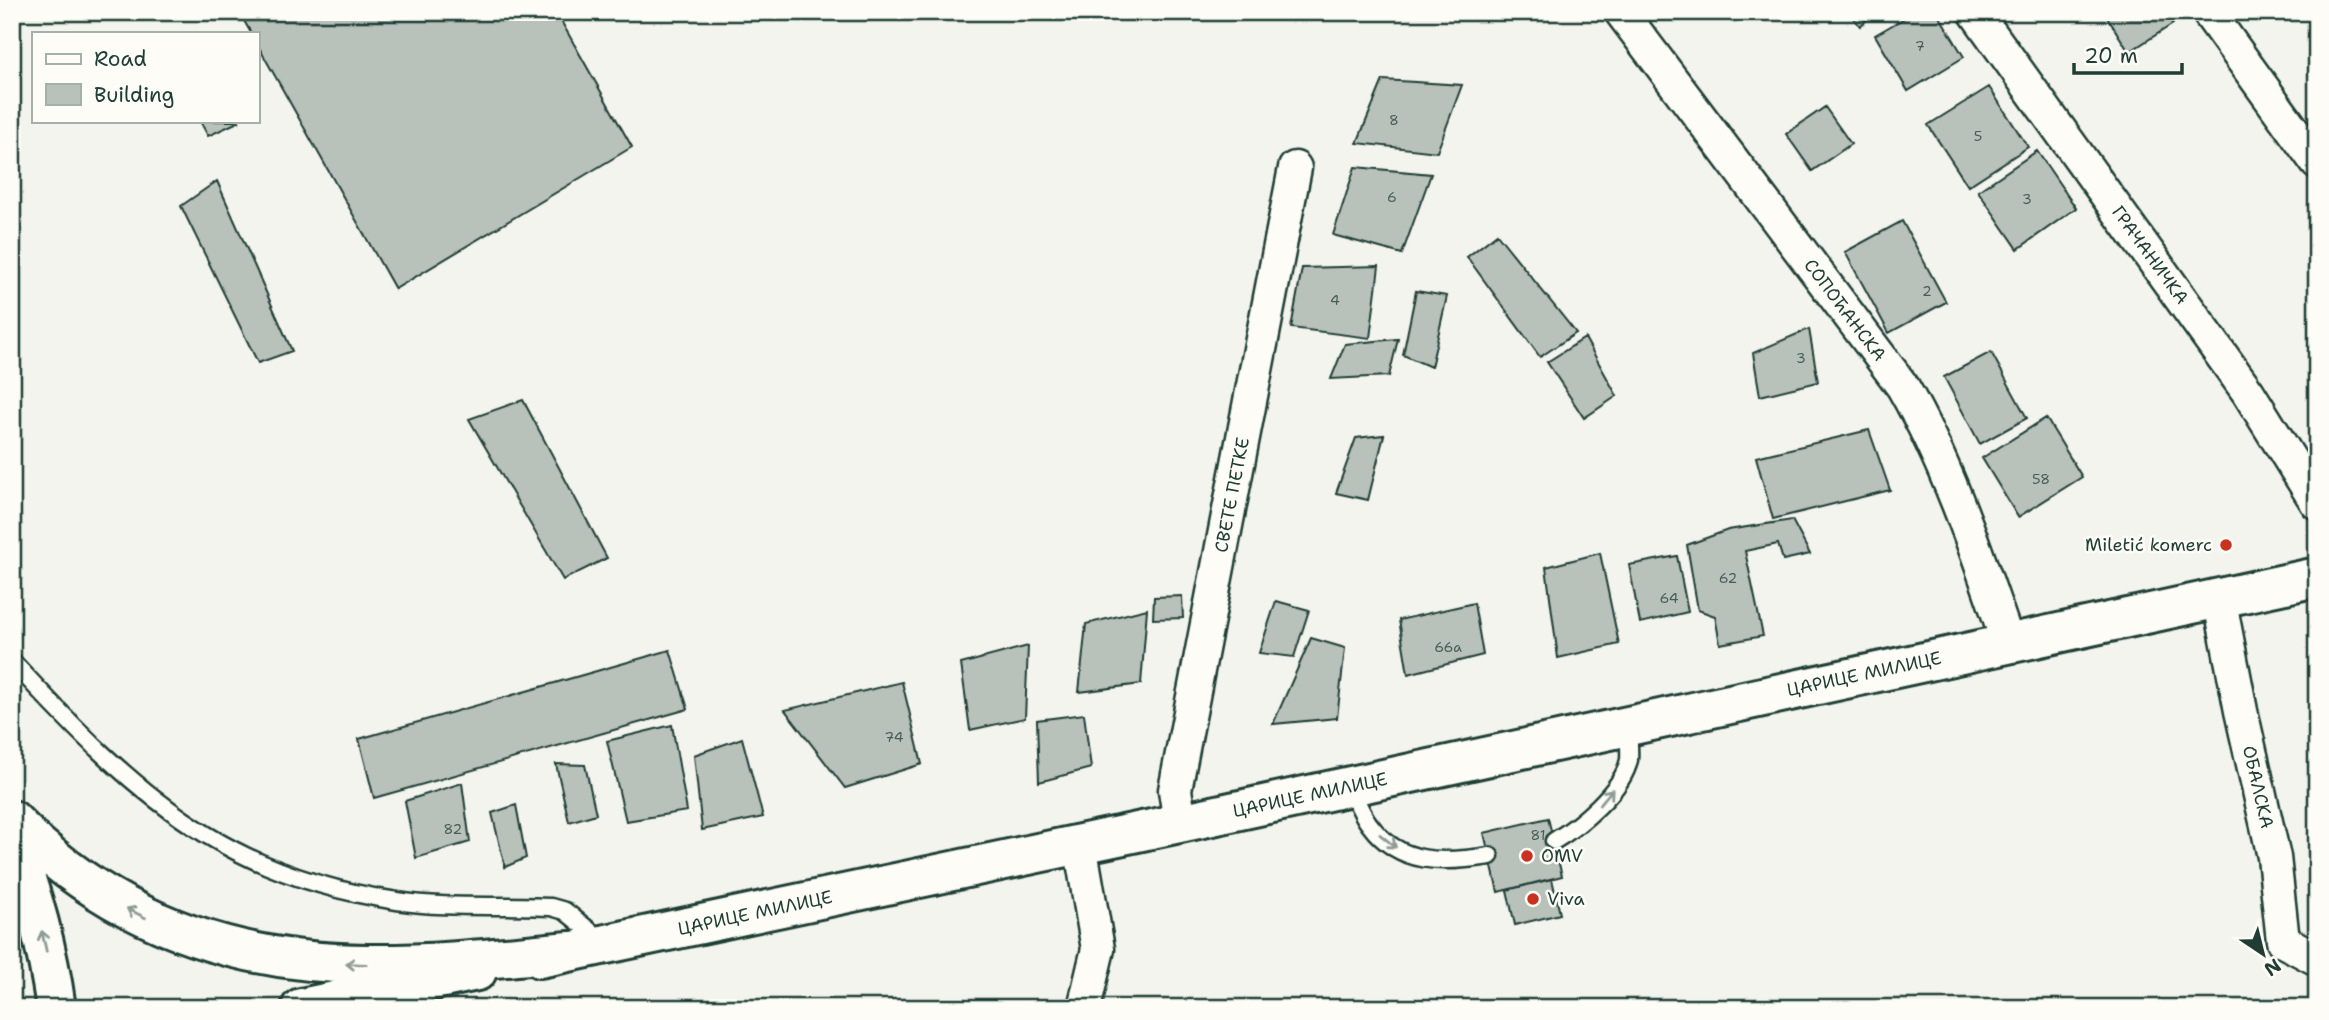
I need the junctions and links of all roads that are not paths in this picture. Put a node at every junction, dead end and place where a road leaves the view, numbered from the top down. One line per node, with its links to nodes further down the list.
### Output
1 (1621, 12): 9 (street, СОПОЋАНСКА)
2 (1975, 12): 6 (street, ГРАЧАНИЧКА)
3 (2208, 12): 4 (street)
4 (2317, 163)
5 (1295, 168): 14 (street, СВЕТЕ ПЕТКЕ)
6 (2317, 503)
7 (2317, 576): 8 (main road, ЦАРИЦЕ МИЛИЦЕ)
8 (2219, 597): 9 (main road, ЦАРИЦЕ МИЛИЦЕ); 20 (street, ОБАЛСКА)
9 (2007, 643): 11 (main road, ЦАРИЦЕ МИЛИЦЕ)
10 (12, 661): 19 (lane)
11 (1628, 726): 12 (main road, ЦАРИЦЕ МИЛИЦЕ); 15 (lane, one-way to 11)
12 (1350, 786): 14 (main road, ЦАРИЦЕ МИЛИЦЕ); 18 (lane, one-way to 18)
13 (12, 820): 19 (main road, one-way to 13)
14 (1180, 823): 17 (main road, ЦАРИЦЕ МИЛИЦЕ)
15 (1554, 841)
16 (12, 842): 21 (main road, one-way to 16)
17 (1080, 844): 19 (main road, ЦАРИЦЕ МИЛИЦЕ); 23 (street)
18 (1490, 856)
19 (588, 948): 22 (main road, ЦАРИЦЕ МИЛИЦЕ)
20 (2317, 959)
21 (55, 1008)
22 (301, 1008)
23 (1084, 1008)

